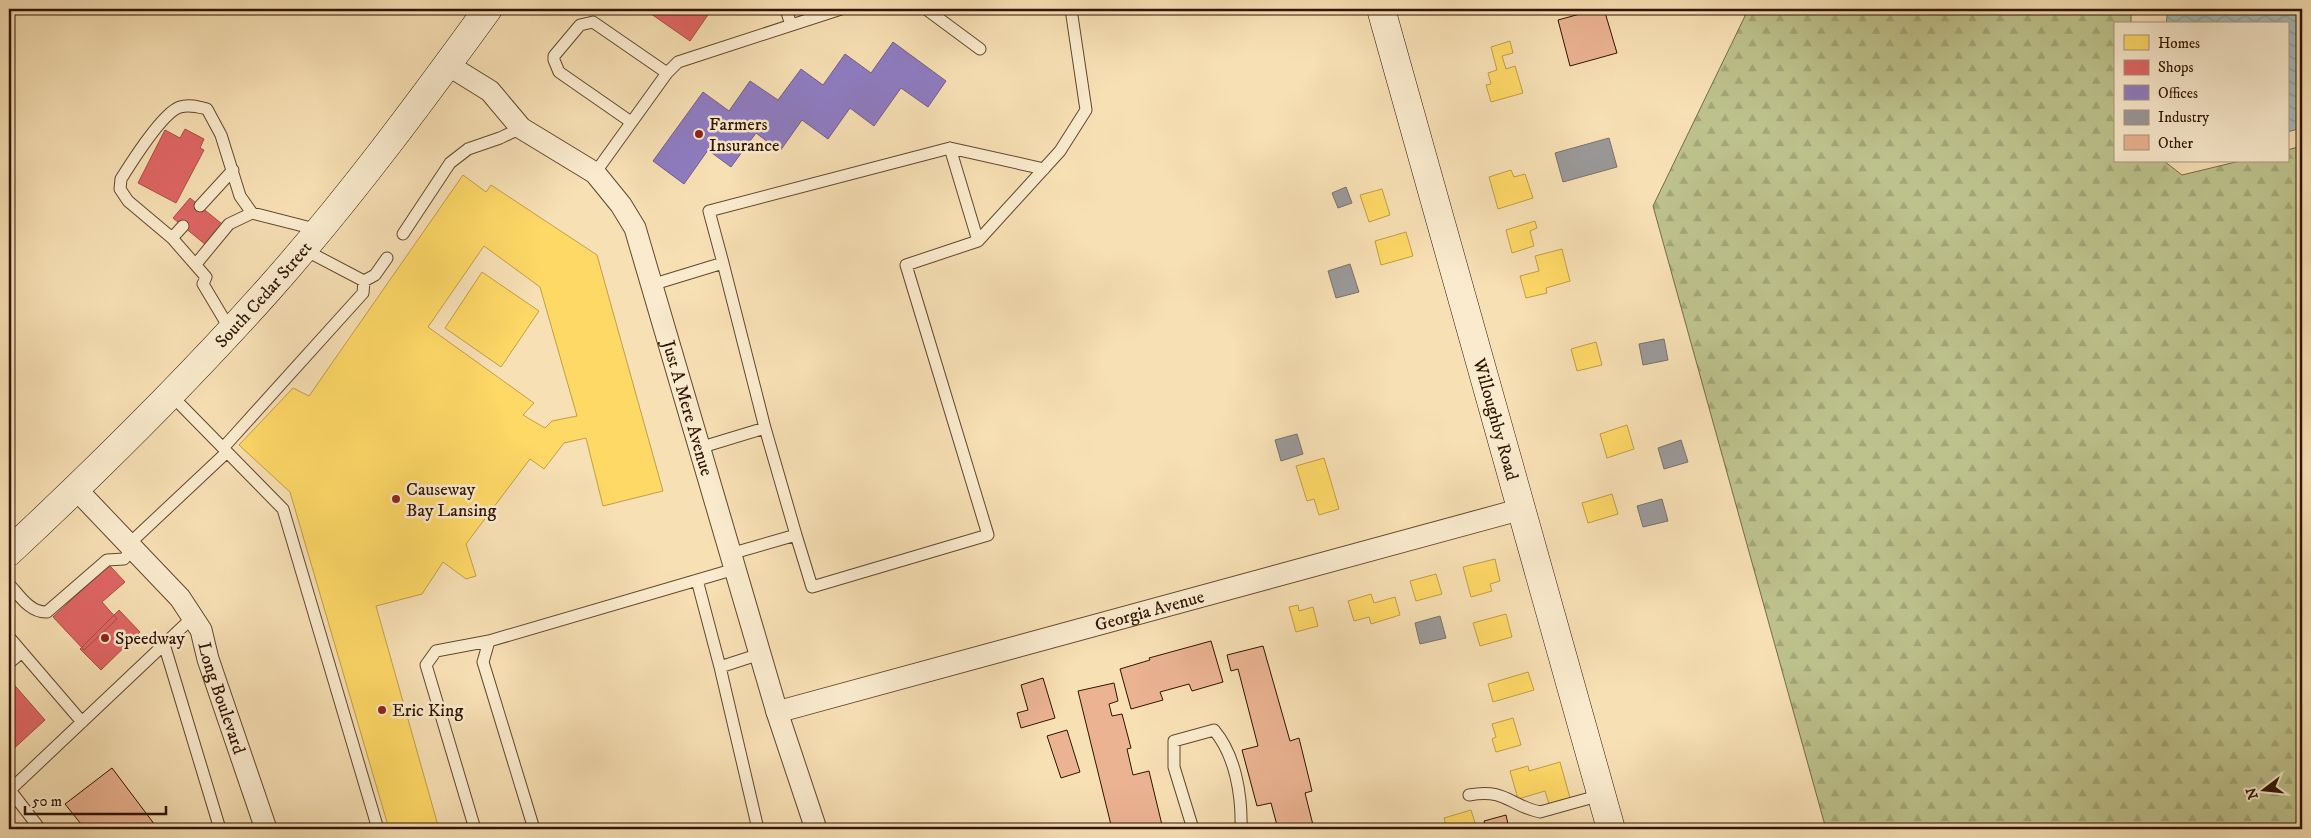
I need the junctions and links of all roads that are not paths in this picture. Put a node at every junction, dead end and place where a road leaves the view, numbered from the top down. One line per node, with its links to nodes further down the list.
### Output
1 (488, 9): 9 (street, South Cedar Street)
2 (786, 9): 7 (lane)
3 (841, 9): 7 (lane)
4 (926, 9): 8 (lane)
5 (1071, 9): 14 (lane)
6 (1384, 9): 35 (street, Willoughby Road)
7 (790, 25): 10 (lane)
8 (980, 49)
9 (448, 65): 12 (street, Just A Mere Avenue); 22 (street, South Cedar Street)
10 (667, 73): 11 (lane); 11 (lane)
11 (632, 122): 16 (lane)
12 (521, 128): 16 (street, Just A Mere Avenue); 20 (lane)
13 (950, 148): 14 (lane); 23 (lane); 25 (lane)
14 (1044, 169): 23 (lane)
15 (233, 170): 17 (lane); 18 (lane); 21 (lane)
16 (595, 173): 28 (street, Just A Mere Avenue)
17 (200, 206)
18 (252, 213): 22 (lane); 26 (lane)
19 (183, 226): 21 (lane)
20 (403, 234)
21 (172, 238): 26 (lane)
22 (311, 239): 27 (lane); 29 (street, South Cedar Street)
23 (978, 241): 36 (lane)
24 (387, 258): 27 (lane)
25 (723, 263): 28 (lane); 31 (lane)
26 (196, 264): 29 (lane)
27 (364, 281): 33 (lane)
28 (651, 284): 32 (street, Just A Mere Avenue)
29 (231, 331): 30 (street, South Cedar Street)
30 (171, 395): 33 (lane); 34 (street, South Cedar Street)
31 (766, 428): 32 (lane); 36 (lane)
32 (699, 448): 39 (street, Just A Mere Avenue)
33 (225, 450): 37 (lane); 58 (lane)
34 (76, 489): 37 (street, Long Boulevard); 38 (street, South Cedar Street)
35 (1522, 509): 50 (street, Georgia Avenue); 54 (street, Willoughby Road)
36 (796, 535): 39 (lane)
37 (130, 546): 41 (lane); 42 (street, Long Boulevard)
38 (9, 552)
39 (733, 562): 40 (lane); 47 (street, Just A Mere Avenue)
40 (697, 580): 44 (lane); 49 (lane)
41 (9, 584)
42 (192, 617): 45 (lane); 57 (street, Long Boulevard)
43 (9, 637): 46 (lane)
44 (489, 641): 59 (lane); 60 (lane)
45 (164, 644): 51 (lane); 56 (lane)
46 (22, 652): 48 (lane); 51 (lane)
47 (760, 654): 49 (lane); 50 (street, Just A Mere Avenue)
48 (9, 663)
49 (720, 666): 61 (lane)
50 (777, 712): 62 (street, Just A Mere Avenue)
51 (82, 722): 52 (lane)
52 (12, 782): 55 (lane)
53 (1469, 794): 54 (lane)
54 (1601, 795): 65 (street, Willoughby Road)
55 (40, 829)
56 (220, 829)
57 (266, 829)
58 (378, 829)
59 (475, 829)
60 (534, 829)
61 (758, 829)
62 (816, 829)
63 (1193, 829): 64 (lane)
64 (1241, 829)
65 (1610, 829)

